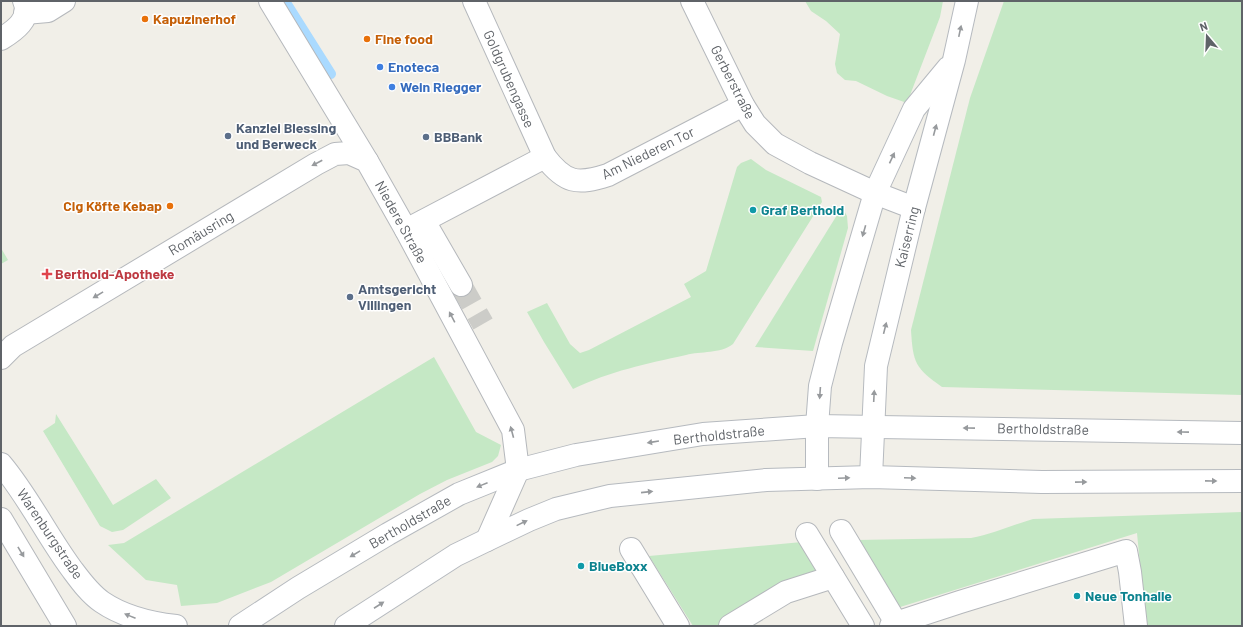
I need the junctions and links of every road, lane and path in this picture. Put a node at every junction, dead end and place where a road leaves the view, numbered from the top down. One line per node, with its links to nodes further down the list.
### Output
1 (64, 1): 6 (main road)
2 (270, 1): 11 (main road, Niedere Straße)
3 (474, 1): 10 (main road, Goldgrubengasse)
4 (692, 1): 9 (main road, Gerberstraße)
5 (967, 1): 8 (main road, Kaiserring, one-way to 5)
6 (25, 7): 7 (main road)
7 (1, 39)
8 (954, 60): 12 (main road, one-way to 8); 13 (main road, Kaiserring, one-way to 8)
9 (742, 105): 10 (main road, Am Niederen Tor); 12 (main road, Gerberstraße)
10 (544, 157): 14 (main road)
11 (366, 161): 14 (main road, Niedere Straße); 16 (main road, Romäusring, one-way to 16)
12 (875, 193): 13 (main road, Gerberstraße); 17 (main road, one-way to 17)
13 (914, 208): 18 (main road, Kaiserring, one-way to 13)
14 (415, 226): 15 (main road, Niedere Straße); 21 (main road, Niedere Straße, one-way to 14)
15 (461, 285)
16 (1, 358)
17 (818, 426): 18 (main road, Bertholdstraße); 21 (main road, Bertholdstraße, one-way to 21); 23 (main road)
18 (873, 427): 19 (main road, Bertholdstraße, one-way to 18); 22 (main road, Kaiserring)
19 (1242, 433)
20 (1, 464): 33 (main road, Warenburgstraße)
21 (518, 470): 28 (main road); 38 (main road, Bertholdstraße, one-way to 38)
22 (871, 477): 23 (main road, one-way to 22); 24 (main road, one-way to 24)
23 (817, 479): 28 (main road, one-way to 23)
24 (1242, 481)
25 (1, 519): 36 (main road, one-way to 36)
26 (841, 531): 35 (main road)
27 (807, 534): 30 (main road)
28 (486, 540): 39 (main road, one-way to 28)
29 (631, 549): 32 (main road)
30 (833, 577): 41 (main road); 42 (main road)
31 (644, 587): 32 (main road)
32 (662, 599): 40 (main road)
33 (101, 602): 34 (main road, Warenburgstraße, one-way to 33); 37 (main road, Warenburgstraße)
34 (168, 625)
35 (895, 625): 43 (main road)
36 (65, 626)
37 (113, 626)
38 (240, 626)
39 (346, 626)
40 (678, 626)
41 (730, 626)
42 (863, 626)
43 (1136, 626)

